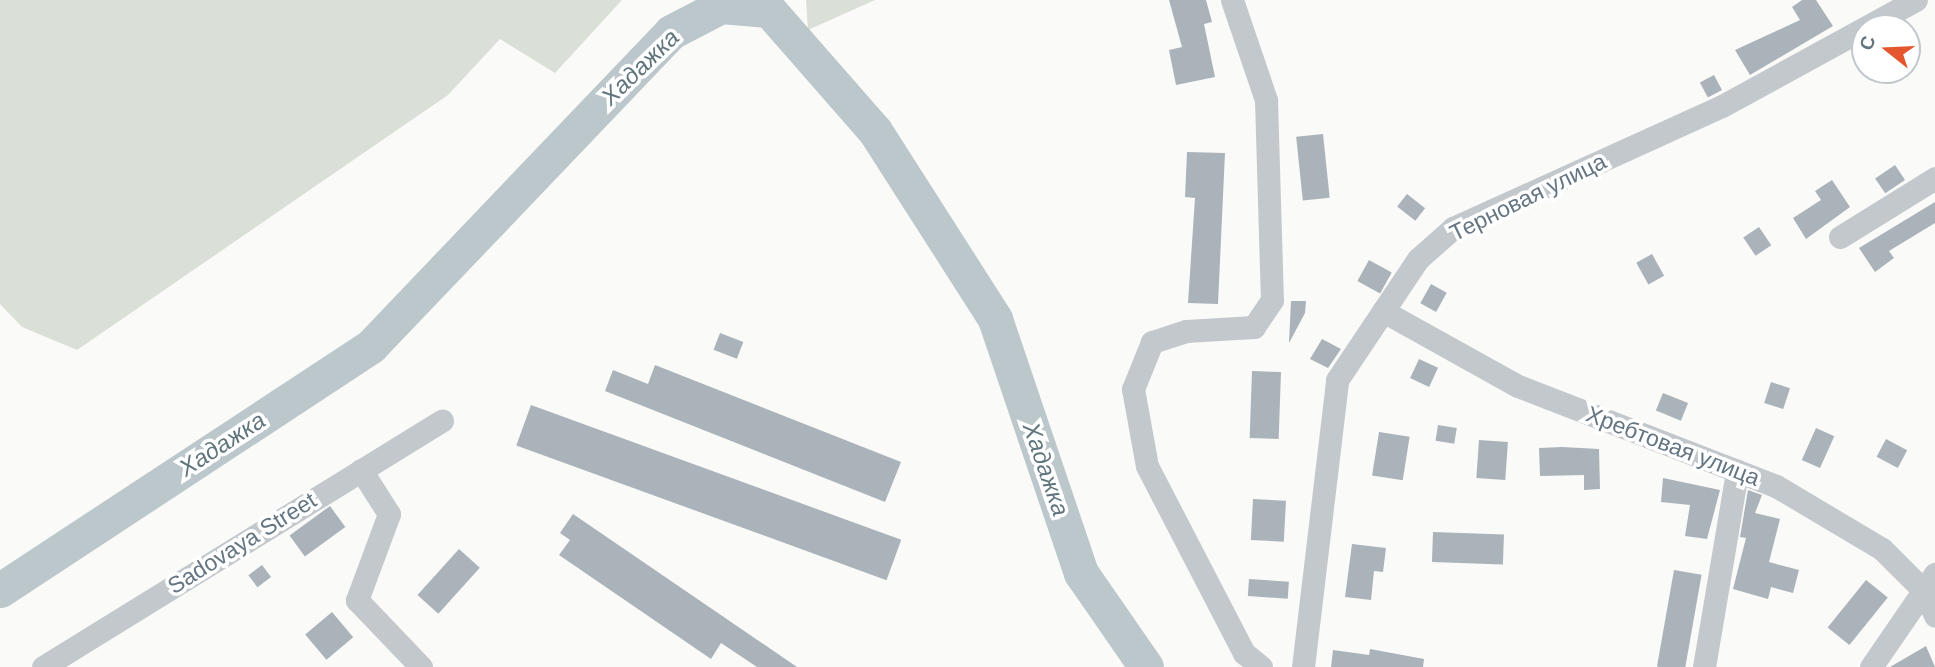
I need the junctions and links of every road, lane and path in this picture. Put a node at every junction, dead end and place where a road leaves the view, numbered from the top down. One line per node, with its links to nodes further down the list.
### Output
1 (1233, 0): 13 (street)
2 (1916, 0): 5 (street, Терновая улица)
3 (1935, 178): 4 (street)
4 (1840, 237)
5 (1383, 312): 8 (street, Хребтовая улица); 14 (street, Терновая улица)
6 (442, 421): 7 (street, Sadovaya Street)
7 (361, 470): 11 (street, Sadovaya Street); 12 (street)
8 (1738, 471): 9 (street, Хребтовая улица); 15 (street)
9 (1929, 583): 10 (street, Хребтовая улица); 16 (street)
10 (1935, 616)
11 (43, 667)
12 (421, 667)
13 (1261, 667)
14 (1303, 667)
15 (1704, 667)
16 (1871, 667)

